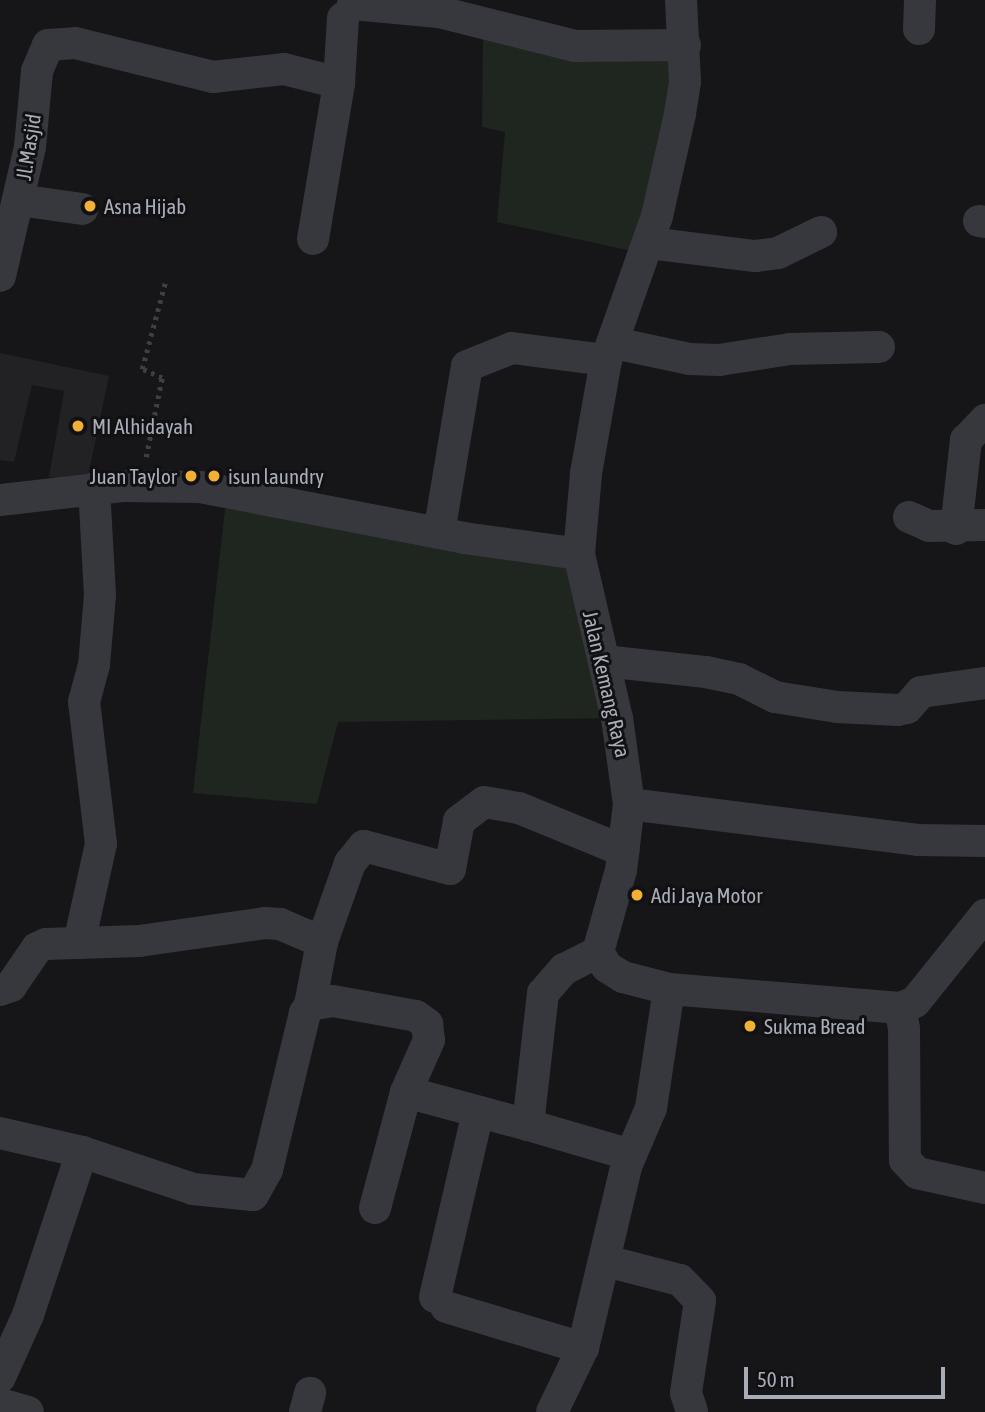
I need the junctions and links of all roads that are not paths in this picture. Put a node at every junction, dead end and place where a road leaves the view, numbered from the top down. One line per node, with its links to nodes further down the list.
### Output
1 (681, 0): 2 (street, Jalan Kemang Raya)
2 (685, 45): 3 (street); 8 (street, Jalan Kemang Raya)
3 (339, 83): 4 (street, Jl.Masjid); 7 (street)
4 (14, 187): 5 (street); 9 (street, Jl.Masjid)
5 (82, 209)
6 (821, 232): 8 (street)
7 (313, 239)
8 (649, 243): 11 (street, Jalan Kemang Raya)
9 (0, 276)
10 (879, 347): 11 (street)
11 (610, 352): 17 (street); 18 (street, Jalan Kemang Raya)
12 (985, 420): 16 (street)
13 (94, 488): 14 (street); 17 (street); 25 (street)
14 (0, 500)
15 (909, 517): 16 (street)
16 (971, 527)
17 (439, 533): 18 (street)
18 (579, 554): 19 (street, Jalan Kemang Raya)
19 (604, 661): 20 (street); 21 (street, Jalan Kemang Raya)
20 (985, 683)
21 (629, 804): 22 (street); 23 (street, Jalan Kemang Raya)
22 (985, 841)
23 (624, 850): 26 (street); 27 (street, Jalan Kemang Raya)
24 (985, 915): 31 (street)
25 (79, 943): 26 (street); 29 (street)
26 (322, 943): 30 (street)
27 (598, 952): 28 (street); 34 (street)
28 (669, 989): 31 (street); 37 (street)
29 (0, 990)
30 (310, 1005): 32 (street); 36 (street)
31 (900, 1008): 38 (street)
32 (406, 1092): 33 (street); 39 (street)
33 (478, 1112): 34 (street); 41 (street)
34 (528, 1125): 37 (street)
35 (0, 1133): 36 (street)
36 (82, 1152): 42 (street)
37 (631, 1155): 40 (street)
38 (985, 1188)
39 (374, 1208)
40 (606, 1261): 41 (street); 46 (street)
41 (583, 1348): 45 (street)
42 (1, 1372)
43 (0, 1404): 44 (street)
44 (28, 1412)
45 (552, 1412)
46 (692, 1412)

